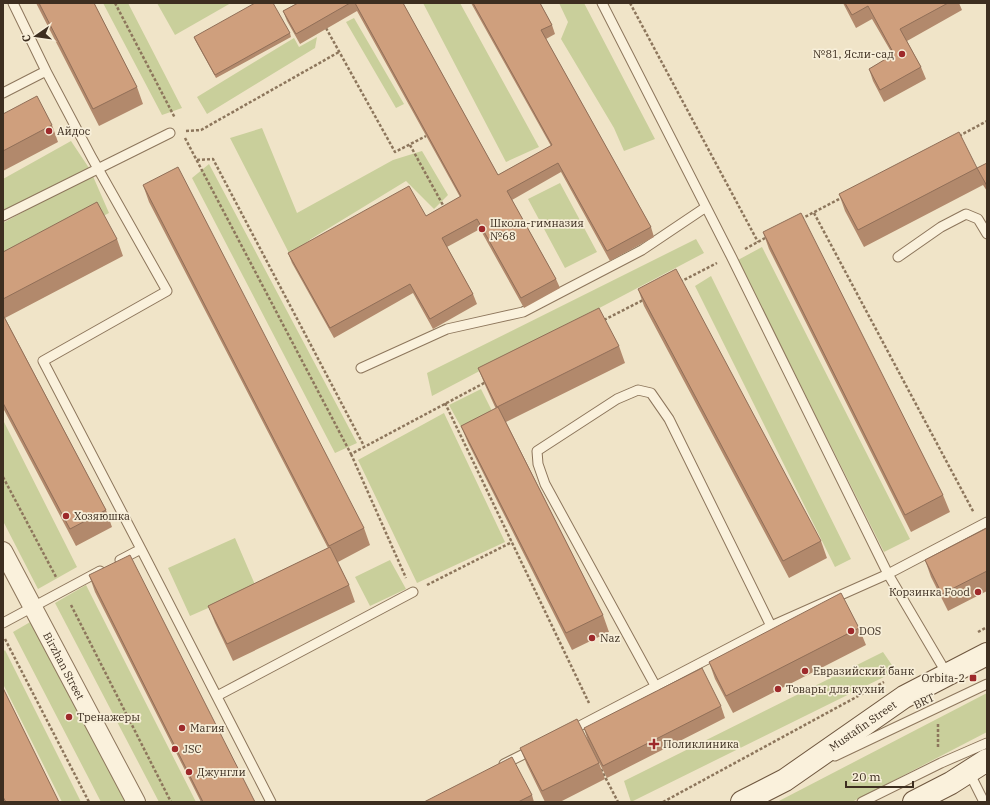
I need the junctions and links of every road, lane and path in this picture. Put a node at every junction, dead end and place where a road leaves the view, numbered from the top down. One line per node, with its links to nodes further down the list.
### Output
1 (13, 3): 7 (lane)
2 (115, 3): 10 (path)
3 (602, 3): 19 (lane)
4 (630, 3): 25 (path)
5 (326, 28): 6 (path)
6 (339, 52): 10 (path); 14 (path)
7 (46, 71): 8 (lane); 16 (lane)
8 (3, 93)
9 (987, 121): 13 (path)
10 (182, 132): 11 (path); 15 (path)
11 (170, 133): 16 (lane)
12 (426, 136): 14 (path)
13 (952, 140)
14 (410, 145): 18 (path)
15 (197, 160): 34 (path); 35 (path)
16 (97, 168): 21 (lane); 39 (lane)
17 (848, 195): 20 (path)
18 (444, 207)
19 (706, 207): 26 (lane); 31 (lane)
20 (814, 213): 22 (path); 37 (path)
21 (3, 216)
22 (800, 220)
23 (987, 234): 27 (lane)
24 (772, 235): 25 (path)
25 (758, 242): 26 (path)
26 (731, 256): 28 (path); 41 (lane)
27 (898, 257)
28 (676, 284)
29 (648, 298): 30 (path)
30 (599, 322)
31 (361, 368)
32 (487, 381): 33 (path)
33 (445, 403): 34 (path); 38 (path)
34 (364, 446): 35 (path)
35 (351, 454): 43 (path)
36 (3, 477): 42 (path)
37 (984, 524): 41 (lane)
38 (512, 542): 43 (path); 56 (path)
39 (141, 549): 42 (lane); 55 (lane)
40 (3, 552): 44 (street, Birzhan Street)
41 (888, 574): 46 (lane); 51 (lane)
42 (63, 590): 44 (lane); 67 (path)
43 (413, 592): 55 (lane)
44 (32, 607): 45 (lane); 66 (street, Birzhan Street)
45 (3, 623)
46 (771, 626): 54 (lane); 54 (lane)
47 (987, 627): 49 (path)
48 (3, 634): 65 (path)
49 (974, 634)
50 (987, 654): 51 (street, Mustafin Street)
51 (947, 674): 64 (street, Mustafin Street)
52 (887, 680): 70 (path)
53 (987, 684): 64 (lane, BRT)
54 (656, 687): 56 (lane)
55 (217, 696): 68 (lane)
56 (596, 718): 57 (lane)
57 (565, 734)
58 (987, 743): 72 (lane)
59 (544, 744): 62 (lane)
60 (987, 760): 63 (street)
61 (600, 768): 69 (path)
62 (494, 769)
63 (969, 772): 73 (street); 74 (lane)
64 (785, 780): 71 (street, Mustafin Street)
65 (89, 802)
66 (136, 802)
67 (171, 802)
68 (271, 802)
69 (618, 802)
70 (663, 802)
71 (742, 802)
72 (862, 802)
73 (914, 802)
74 (984, 802)

